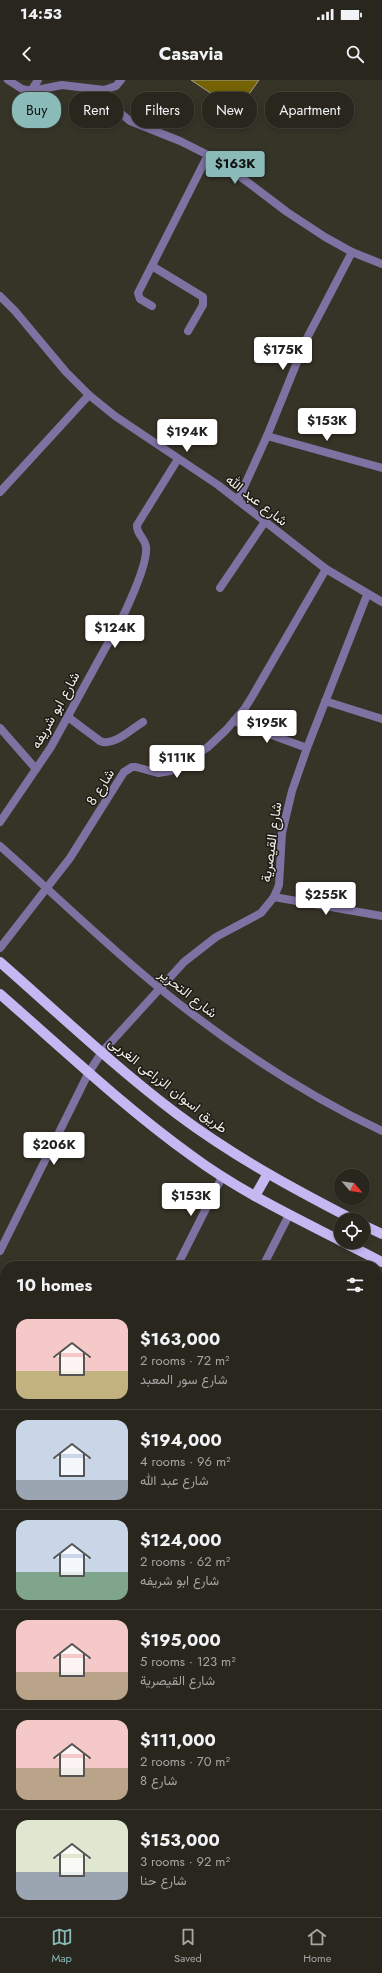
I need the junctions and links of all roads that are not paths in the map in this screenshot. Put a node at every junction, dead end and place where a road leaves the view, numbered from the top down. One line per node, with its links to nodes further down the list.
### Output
1 (8, 80): 5 (street)
2 (38, 80): 5 (street)
3 (121, 80): 4 (street)
4 (104, 90): 5 (street); 6 (street)
5 (31, 91)
6 (208, 155): 7 (street); 9 (street)
7 (352, 252): 8 (street); 14 (street)
8 (382, 264)
9 (152, 266): 11 (street); 12 (street)
10 (0, 296): 13 (street, شارع عبد الله)
11 (152, 306)
12 (188, 331)
13 (89, 394): 15 (street, شارع عبد الله); 17 (street)
14 (267, 436): 16 (street); 18 (street)
15 (178, 459): 18 (street, شارع عبد الله); 25 (street, شارع ابو شريفه)
16 (382, 468)
17 (0, 492)
18 (238, 500): 19 (street, شارع عبد الله)
19 (264, 523): 20 (street, شارع عبد الله); 21 (street)
20 (326, 568): 22 (street, شارع عبد الله); 27 (street, شارع 8)
21 (220, 588)
22 (367, 595): 23 (street, شارع عبد الله); 24 (street, شارع القيصرية)
23 (382, 602)
24 (325, 701): 26 (street); 30 (street, شارع القيصرية)
25 (68, 717): 28 (street); 31 (street, شارع ابو شريفه)
26 (382, 719)
27 (234, 721): 30 (street); 34 (street, شارع 8)
28 (143, 722)
29 (0, 728): 31 (street)
30 (307, 748): 35 (street, شارع القيصرية)
31 (36, 769): 32 (street, شارع ابو شريفه)
32 (0, 822)
33 (0, 846): 34 (street, شارع التحرير)
34 (47, 888): 37 (street, شارع 8); 39 (street, شارع التحرير)
35 (274, 897): 36 (street); 39 (street, شارع القيصرية)
36 (382, 916)
37 (0, 948)
38 (0, 962): 41 (main road, طريق اسوان الزراعى الغربى)
39 (159, 988): 41 (street, شارع القيصرية); 43 (street, شارع التحرير)
40 (2, 998): 42 (main road)
41 (102, 1052): 42 (street, شارع القيصرية); 44 (main road, طريق اسوان الزراعى الغربى)
42 (89, 1072): 45 (main road); 53 (street, شارع القيصرية)
43 (382, 1130)
44 (267, 1174): 46 (main road); 47 (main road, طريق اسوان الزراعى الغربى)
45 (222, 1177): 46 (main road); 54 (street)
46 (255, 1196): 48 (main road)
47 (341, 1213)
48 (288, 1215): 51 (main road); 55 (street)
49 (370, 1228): 50 (main road)
50 (382, 1234)
51 (334, 1238)
52 (356, 1249): 56 (main road)
53 (0, 1251)
54 (180, 1261)
55 (265, 1261)
56 (380, 1261)

